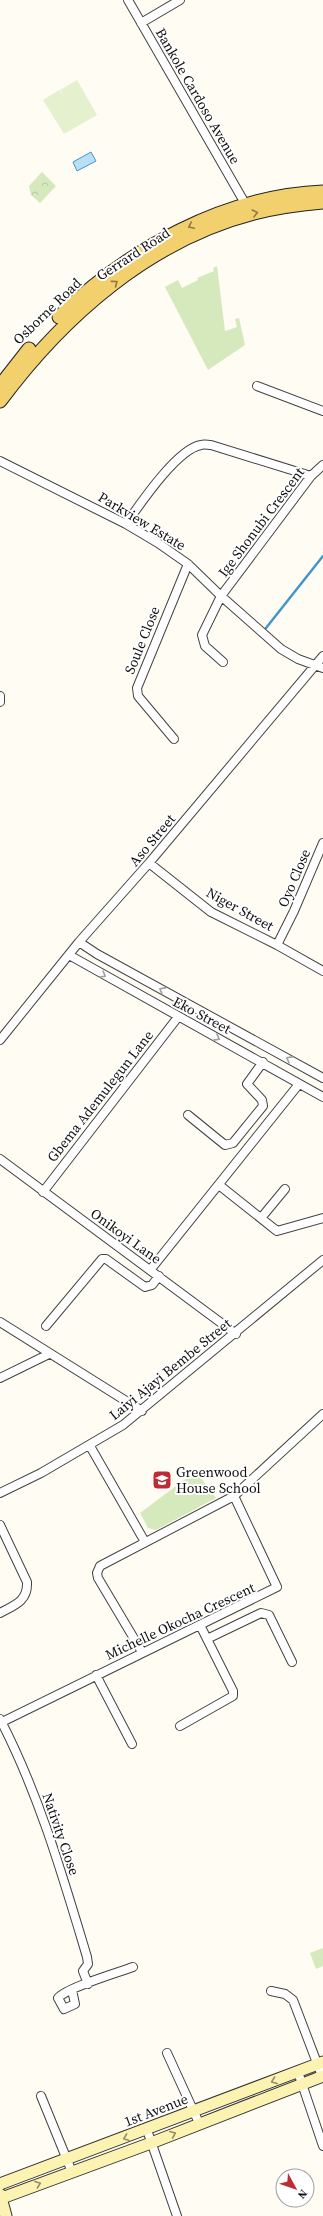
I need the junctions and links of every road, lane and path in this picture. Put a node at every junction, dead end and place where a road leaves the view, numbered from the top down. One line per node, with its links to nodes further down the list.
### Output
1 (128, 0): 3 (street, Bankole Cardoso Avenue)
2 (180, 0): 3 (street)
3 (141, 23): 6 (street, Bankole Cardoso Avenue)
4 (323, 192): 6 (main road, Osborne Road)
5 (323, 202): 9 (main road, Gerrard Road, one-way to 5)
6 (246, 205): 7 (main road, Osborne Road, one-way to 7)
7 (0, 386)
8 (257, 386): 10 (street)
9 (0, 401)
10 (323, 411)
11 (0, 461): 14 (street, Parkview Estate)
12 (323, 465): 13 (street, Ige Shonubi Crescent)
13 (311, 476): 14 (street); 16 (street, Ige Shonubi Crescent)
14 (126, 524): 15 (street, Parkview Estate)
15 (188, 564): 16 (street, Parkview Estate); 22 (street, Soule Close)
16 (221, 596): 18 (street, Ige Shonubi Crescent); 19 (street, Parkview Estate)
17 (323, 656): 19 (street, Aso Street)
18 (223, 662)
19 (319, 667): 24 (street, Aso Street)
20 (0, 696): 21 (street)
21 (0, 702)
22 (174, 739)
23 (323, 843): 26 (street, Oyo Close)
24 (149, 863): 25 (street, Aso Street); 26 (street, Niger Street)
25 (79, 942): 27 (street, Aso Street); 32 (street, Eko Street, one-way to 25)
26 (277, 945): 28 (street, Niger Street)
27 (69, 955): 29 (street, Eko Street, one-way to 29); 30 (street, Aso Street)
28 (323, 971)
29 (178, 1017): 31 (street, Eko Street, one-way to 31); 39 (street, Gbema Ademulegun Lane)
30 (0, 1040)
31 (264, 1062): 33 (street, Eko Street); 35 (street)
32 (323, 1078)
33 (299, 1084): 34 (street, Eko Street); 37 (street)
34 (323, 1097)
35 (188, 1116)
36 (0, 1159): 39 (street, Onikoyi Lane)
37 (219, 1185): 40 (street); 43 (street)
38 (285, 1189): 40 (street)
39 (44, 1192): 43 (street, Onikoyi Lane)
40 (261, 1218): 41 (street)
41 (323, 1218)
42 (323, 1260): 47 (street, Laiyi Ajayi Bembe Street)
43 (151, 1270): 44 (street, Onikoyi Lane)
44 (159, 1276): 46 (street); 47 (street, Onikoyi Lane)
45 (0, 1322): 48 (street)
46 (46, 1326)
47 (236, 1334): 50 (street, Laiyi Ajayi Bembe Street)
48 (49, 1354): 49 (street); 50 (street)
49 (0, 1378)
50 (142, 1411): 52 (street, Laiyi Ajayi Bembe Street)
51 (323, 1414): 54 (street)
52 (90, 1446): 53 (street, Laiyi Ajayi Bembe Street); 56 (street)
53 (0, 1493)
54 (234, 1496): 56 (street); 58 (street, Michelle Okocha Crescent)
55 (0, 1525): 57 (street)
56 (145, 1542): 60 (street)
57 (0, 1614)
58 (200, 1625): 59 (street); 60 (street, Michelle Okocha Crescent)
59 (207, 1639): 61 (street); 64 (street)
60 (142, 1652): 62 (street, Michelle Okocha Crescent)
61 (292, 1662)
62 (96, 1675): 63 (street, Michelle Okocha Crescent); 65 (street)
63 (1, 1720): 67 (street, Nativity Close)
64 (180, 1726)
65 (132, 1744)
66 (133, 1967): 67 (street)
67 (88, 1984): 68 (street)
68 (72, 1990)
69 (271, 1991): 71 (street)
70 (167, 2053): 76 (street)
71 (320, 2063): 72 (street, 1st Avenue); 73 (street)
72 (298, 2072): 74 (street); 76 (street, 1st Avenue, one-way to 76)
73 (323, 2076): 74 (street, 1st Avenue)
74 (302, 2084): 77 (street, 1st Avenue); 80 (street)
75 (41, 2096): 81 (street)
76 (193, 2112): 77 (street); 78 (street, 1st Avenue)
77 (199, 2123): 79 (street, 1st Avenue, one-way to 77)
78 (147, 2130): 79 (street); 81 (street, 1st Avenue, one-way to 81)
79 (151, 2143): 82 (street, 1st Avenue); 86 (street)
80 (323, 2146)
81 (68, 2159): 82 (street); 83 (street, 1st Avenue)
82 (72, 2172): 84 (street, 1st Avenue, one-way to 82)
83 (0, 2184)
84 (1, 2196): 85 (street)
85 (6, 2216)
86 (177, 2216)

